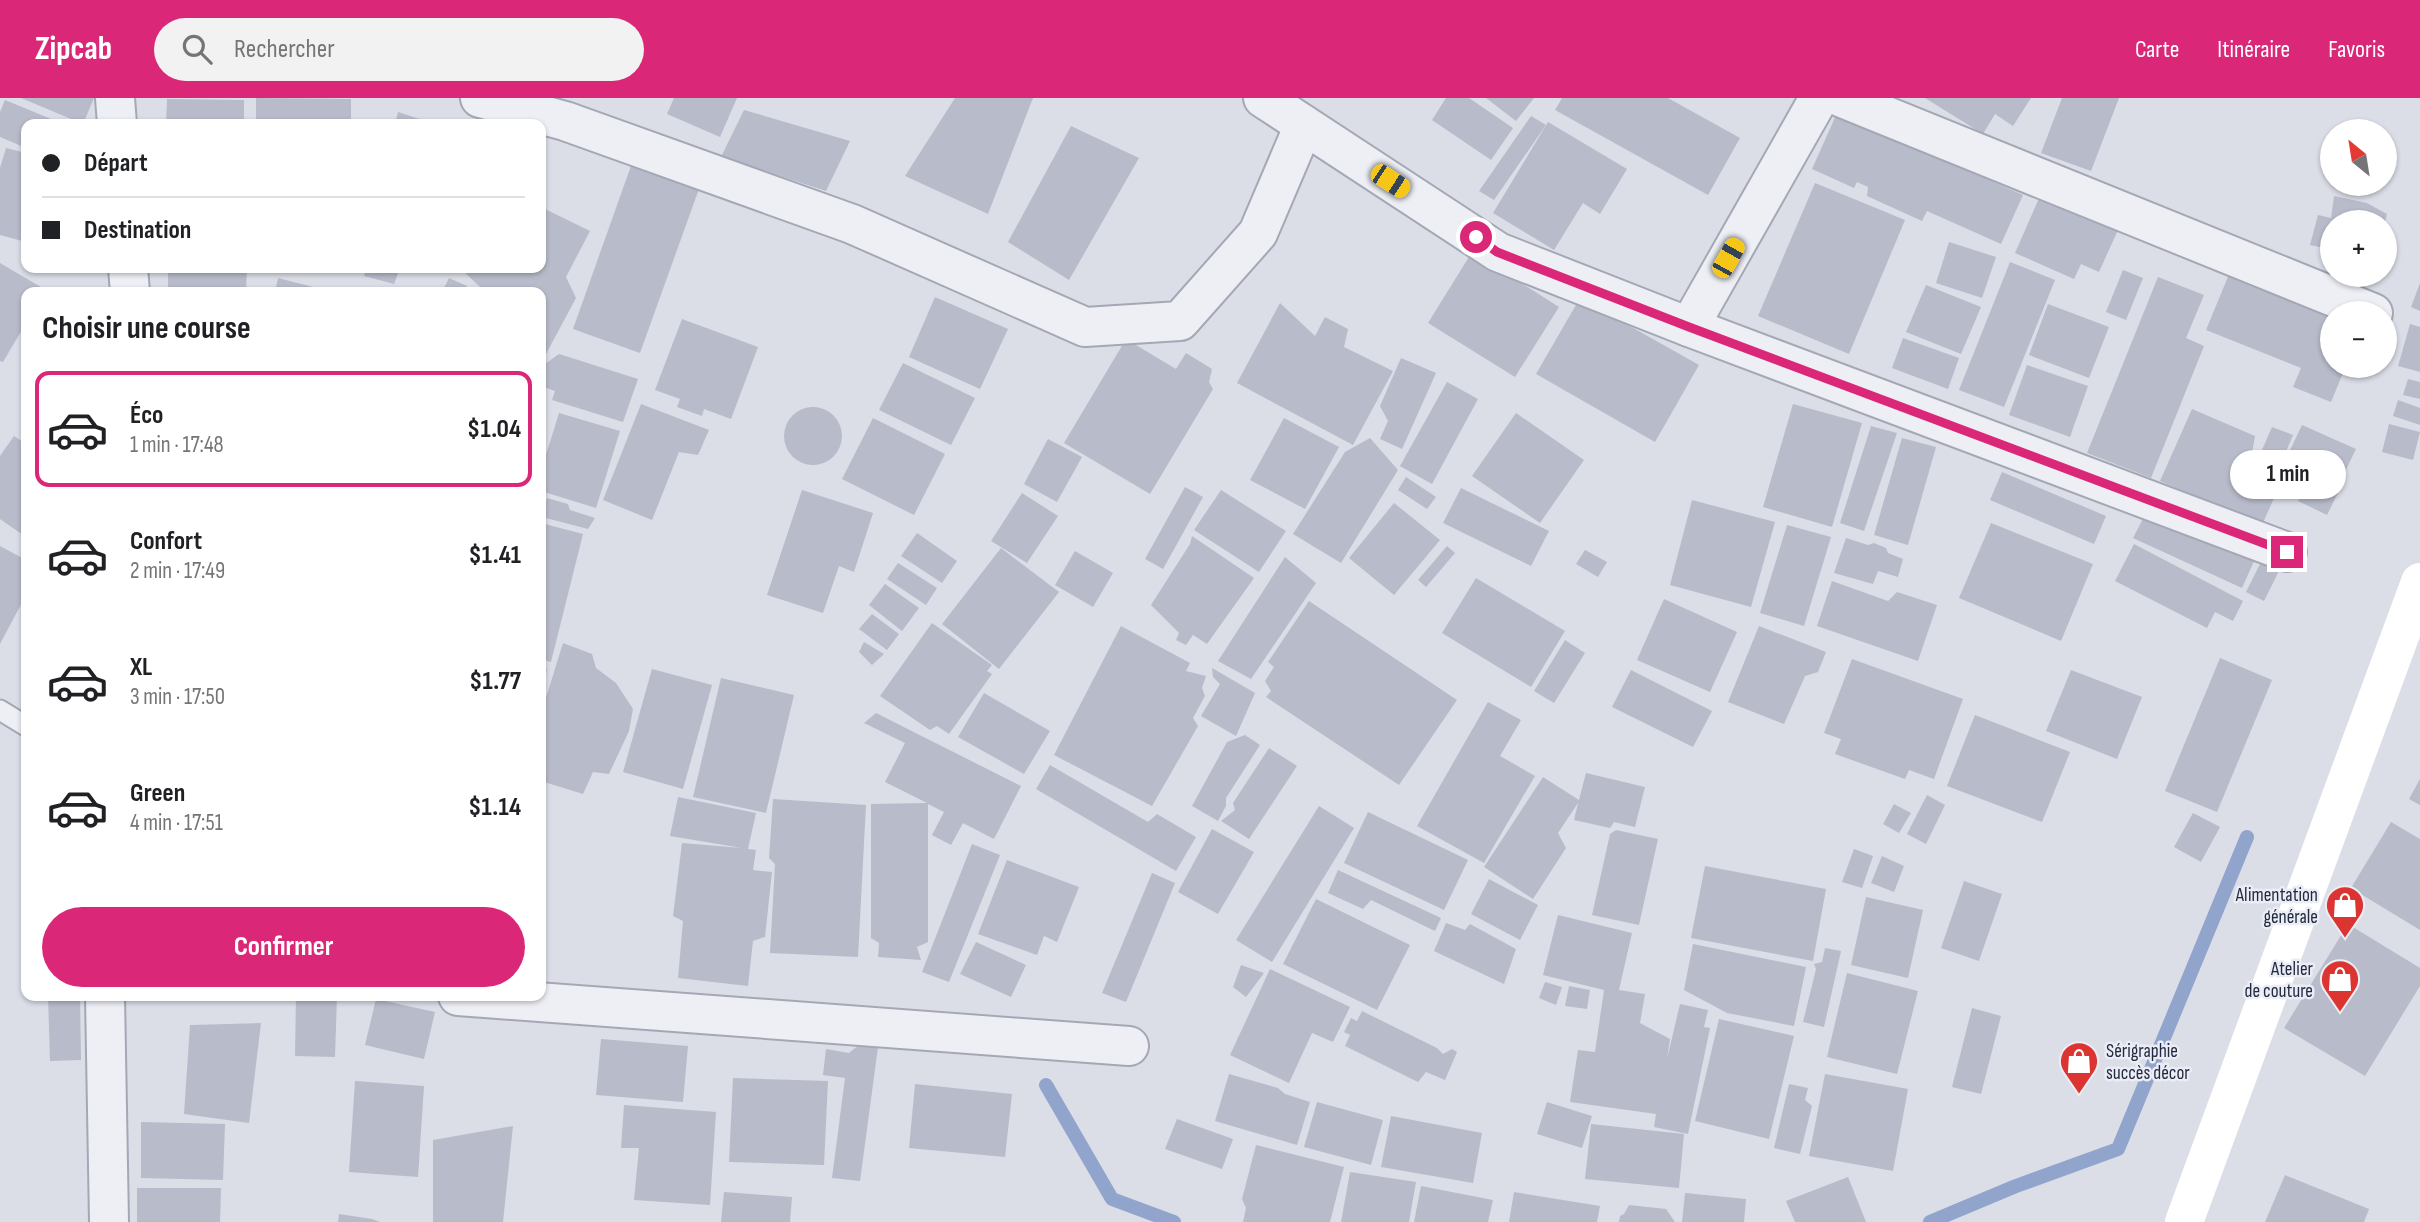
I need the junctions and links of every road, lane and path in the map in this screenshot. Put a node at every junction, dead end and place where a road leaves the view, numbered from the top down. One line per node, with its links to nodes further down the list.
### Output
1 (115, 98): 6 (street)
2 (480, 98): 7 (street)
3 (1263, 98): 7 (street)
4 (1819, 98): 9 (street)
5 (1842, 98): 8 (street)
6 (117, 119)
7 (1304, 125): 9 (street)
8 (2343, 301)
9 (1689, 327): 10 (street)
10 (2287, 552)
11 (2420, 582): 18 (street)
12 (0, 710): 13 (lane)
13 (21, 723)
14 (105, 1001): 17 (street)
15 (525, 1001): 16 (street)
16 (1129, 1046)
17 (109, 1222)
18 (2184, 1222)

